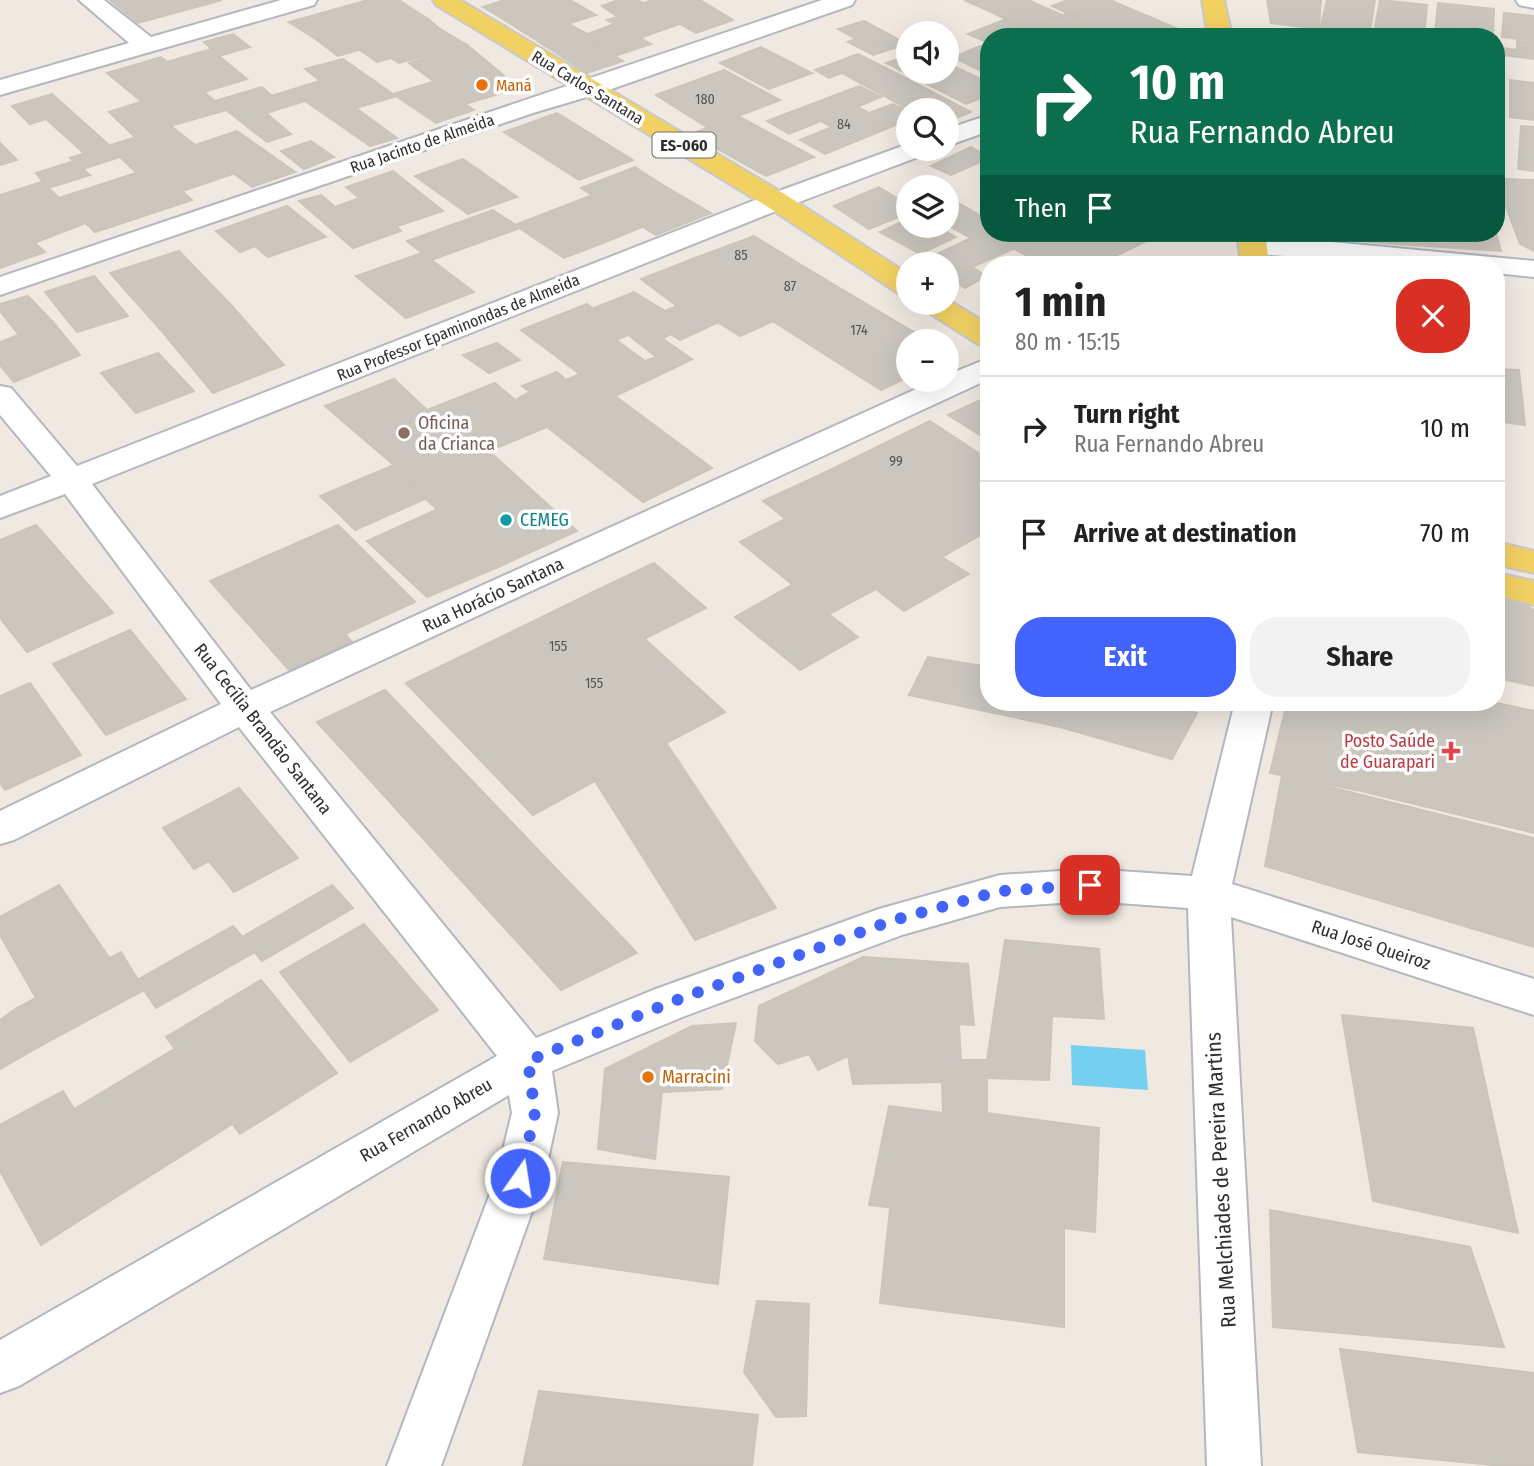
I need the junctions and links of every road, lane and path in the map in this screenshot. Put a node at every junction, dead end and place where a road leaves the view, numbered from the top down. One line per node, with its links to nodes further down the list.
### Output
1 (90, 0): 9 (street)
2 (306, 0): 9 (street)
3 (444, 0): 11 (main road, Rua Carlos Santana / ES-060)
4 (844, 0): 11 (street, Rua Jacinto de Almeida)
5 (1213, 0): 8 (main road)
6 (1527, 0): 7 (street)
7 (1534, 1)
8 (1218, 28)
9 (147, 46): 10 (street)
10 (0, 88)
11 (591, 89): 15 (main road, Rua Carlos Santana / ES-060); 21 (street, Rua Jacinto de Almeida)
12 (980, 125): 13 (street)
13 (959, 133)
14 (896, 157): 15 (street, Rua Professor Epaminondas de Almeida)
15 (776, 201): 20 (main road, Rua Carlos Santana / ES-060); 26 (street, Rua Professor Epaminondas de Almeida)
16 (1253, 248): 17 (street)
17 (1398, 256)
18 (1505, 266): 19 (street)
19 (1534, 269)
20 (896, 279)
21 (0, 286)
22 (952, 315): 23 (main road)
23 (980, 332)
24 (980, 371): 32 (street, Rua Horácio Santana)
25 (0, 395): 26 (street, Rua Cecília Brandão Santana)
26 (71, 479): 27 (street, Rua Professor Epaminondas de Almeida); 32 (street, Rua Cecília Brandão Santana)
27 (0, 508)
28 (1505, 555): 29 (main road)
29 (1534, 562)
30 (1505, 586): 31 (main road)
31 (1534, 593)
32 (245, 708): 34 (street, Rua Horácio Santana); 37 (street, Rua Cecília Brandão Santana)
33 (1252, 711): 35 (street, Rua Melchiades de Pereira Martins)
34 (0, 829)
35 (1209, 893): 36 (street, Rua José Queiroz); 37 (street, Rua Fernando Abreu); 40 (street, Rua Melchiades de Pereira Martins)
36 (1534, 997)
37 (528, 1061): 38 (street, Rua Fernando Abreu); 39 (street)
38 (0, 1368)
39 (414, 1466)
40 (1234, 1466)

